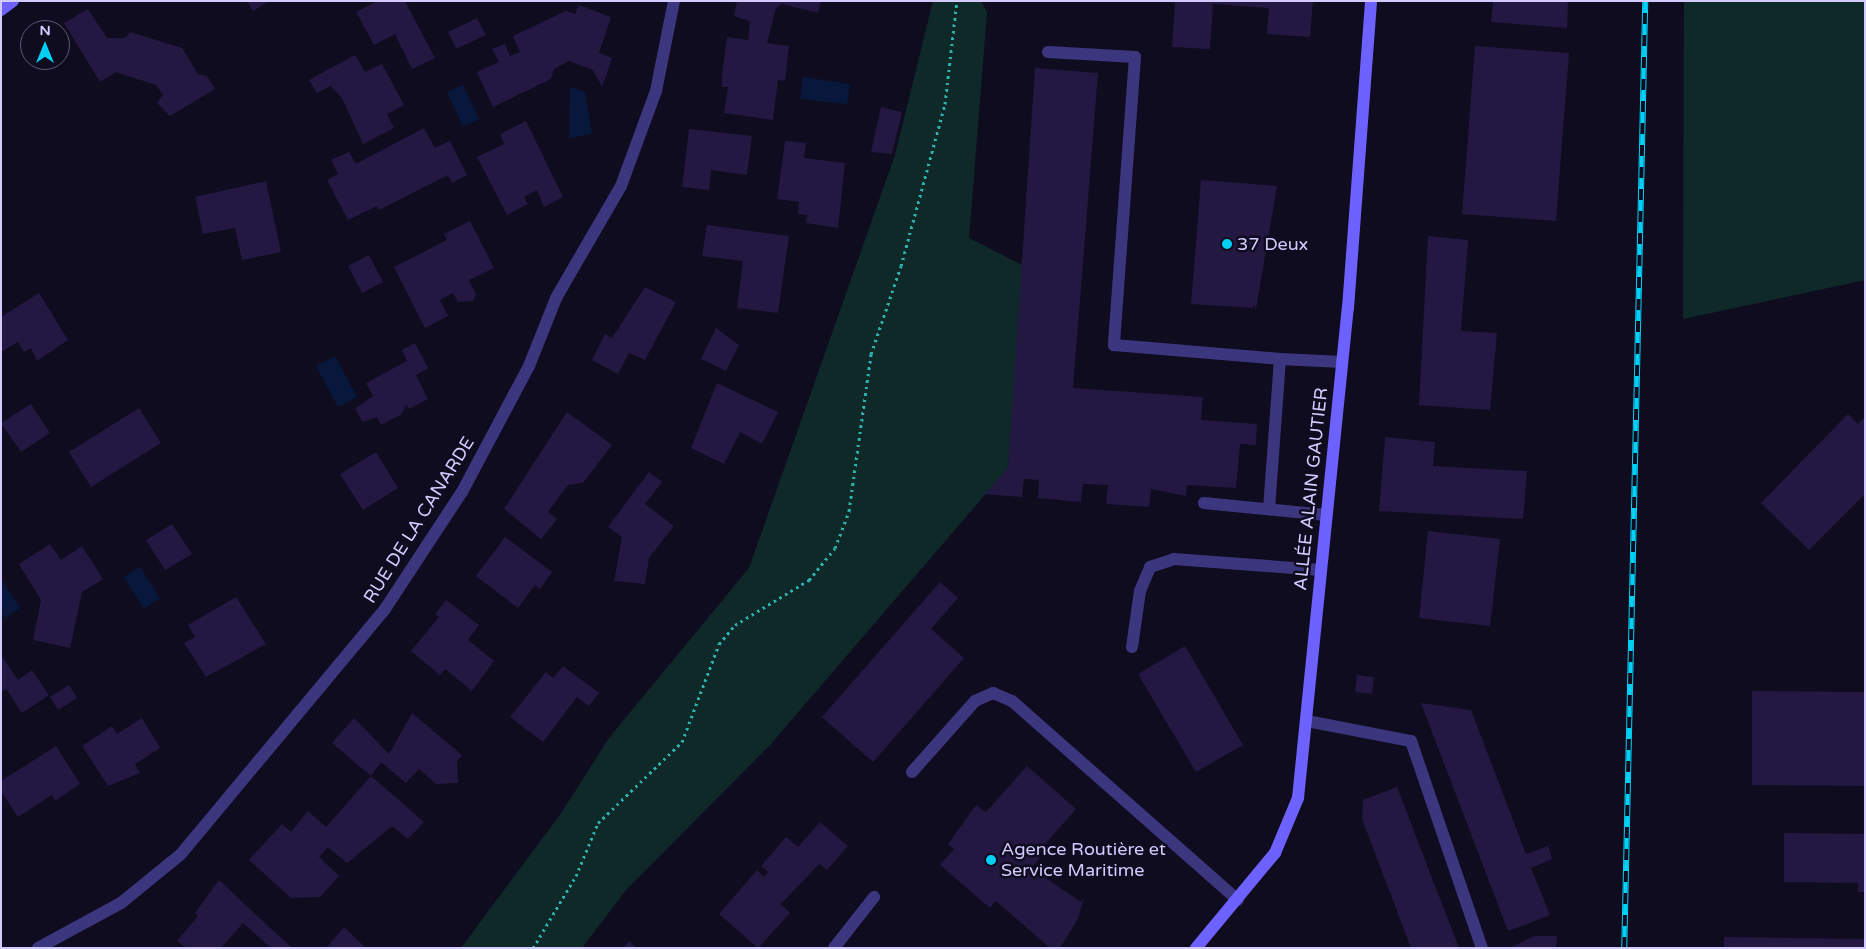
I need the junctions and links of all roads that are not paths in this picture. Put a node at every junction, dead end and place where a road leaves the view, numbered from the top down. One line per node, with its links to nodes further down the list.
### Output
1 (13, 1): 4 (street)
2 (674, 1): 17 (street, RUE DE LA CANARDE)
3 (1371, 1): 7 (street, ALLÉE ALAIN GAUTIER)
4 (1, 10)
5 (1048, 52): 6 (street)
6 (1280, 358): 7 (street); 9 (street)
7 (1342, 362): 10 (street, ALLÉE ALAIN GAUTIER)
8 (1204, 503): 9 (street)
9 (1269, 509): 10 (street)
10 (1326, 515): 11 (street, ALLÉE ALAIN GAUTIER)
11 (1320, 570): 12 (street); 13 (street, ALLÉE ALAIN GAUTIER)
12 (1132, 647)
13 (1307, 720): 16 (street, ALLÉE ALAIN GAUTIER); 20 (street)
14 (912, 772): 16 (street)
15 (874, 897): 18 (street)
16 (1238, 900): 19 (street, ALLÉE ALAIN GAUTIER)
17 (38, 948)
18 (834, 948)
19 (1196, 948)
20 (1482, 948)

